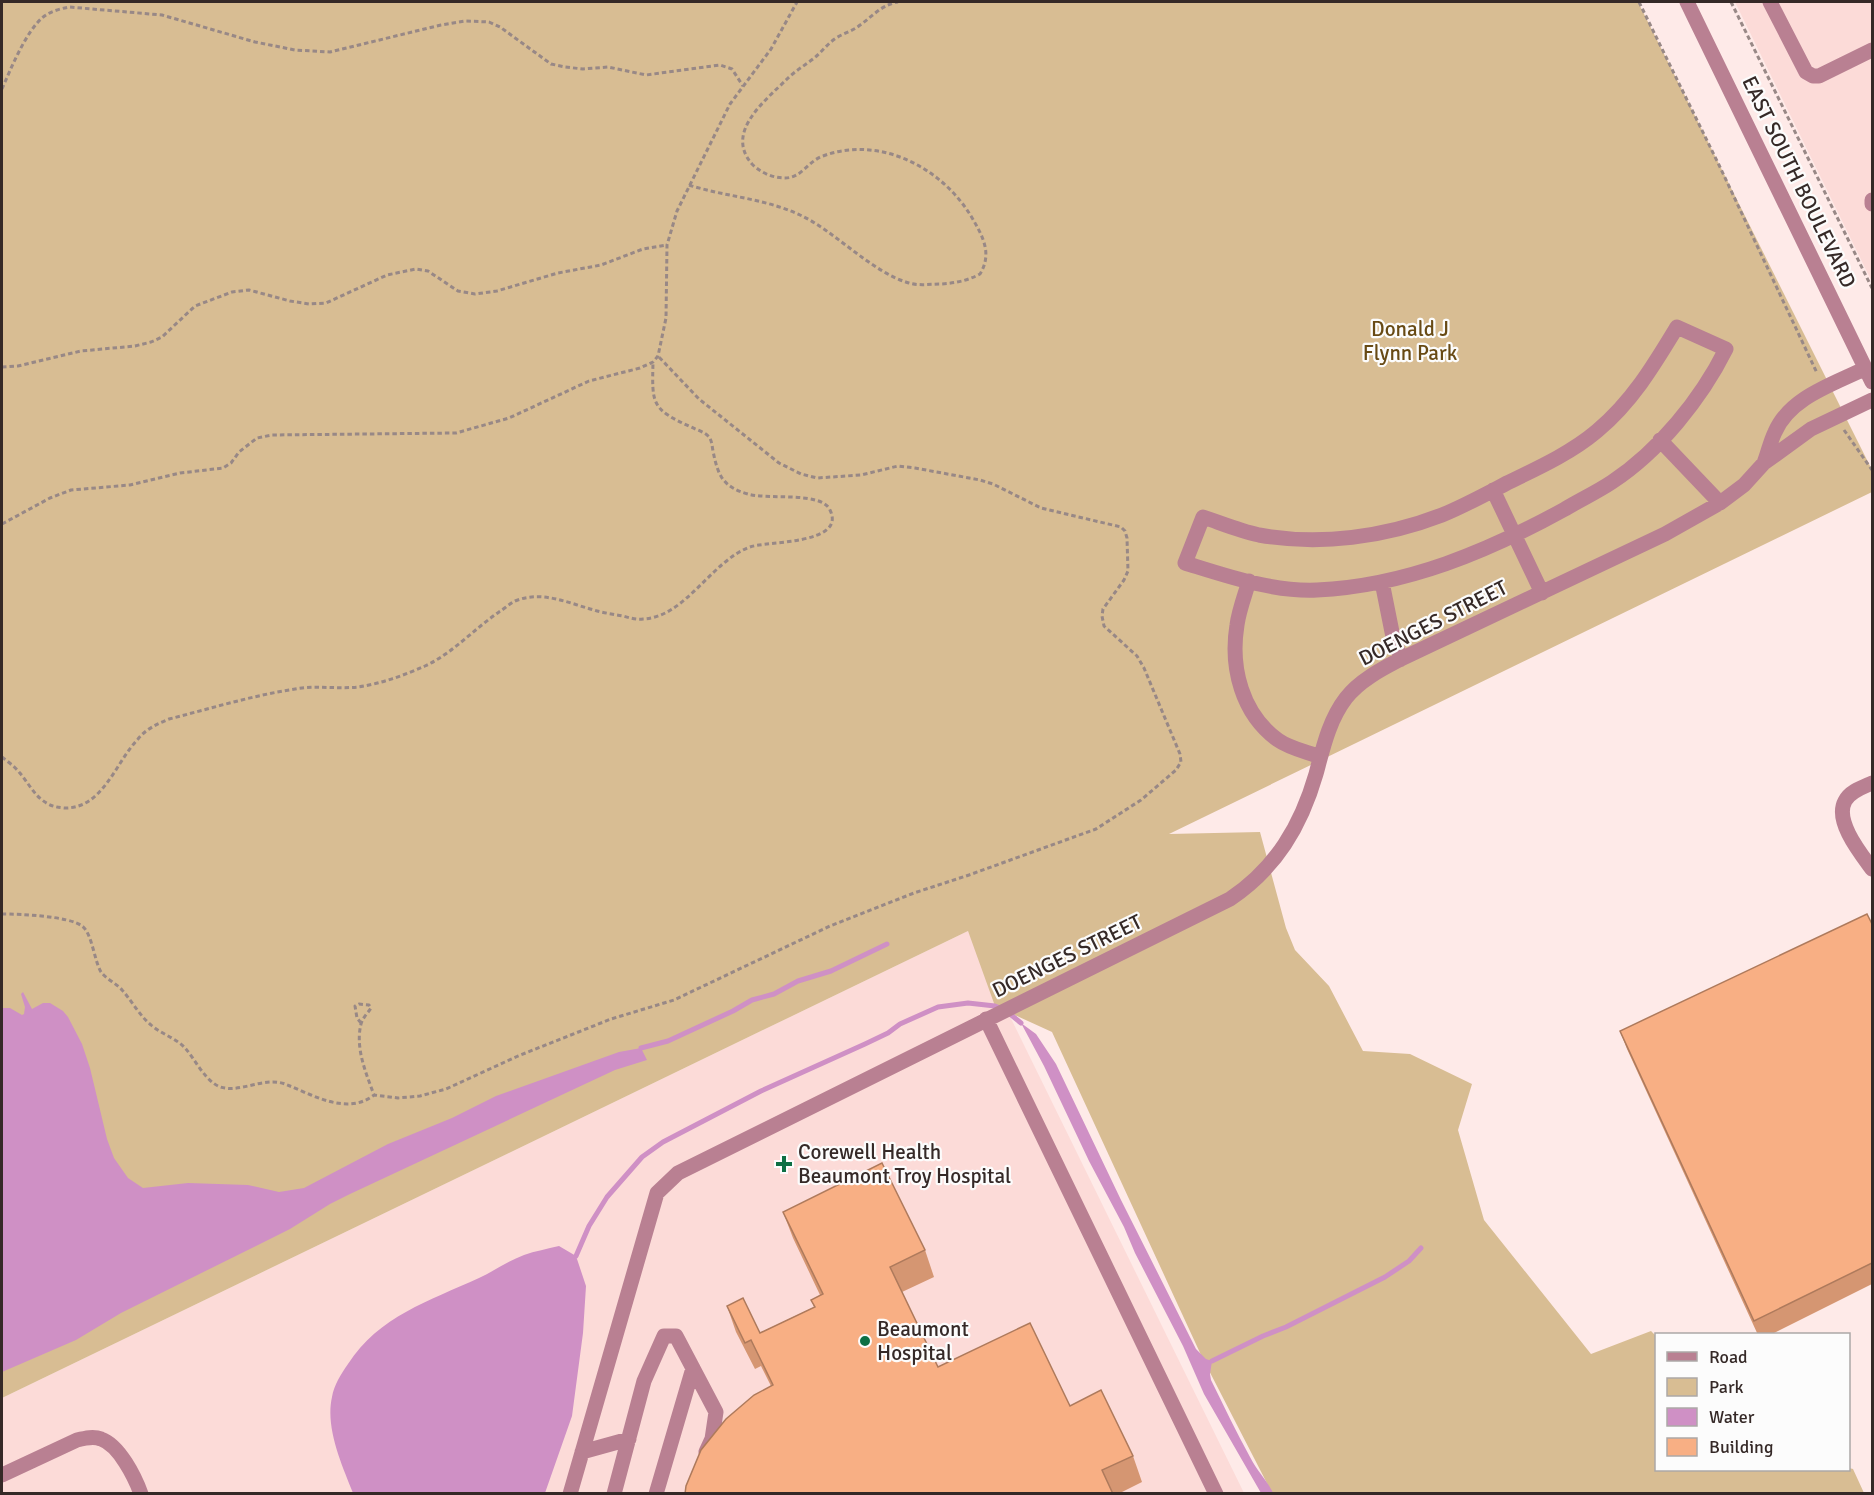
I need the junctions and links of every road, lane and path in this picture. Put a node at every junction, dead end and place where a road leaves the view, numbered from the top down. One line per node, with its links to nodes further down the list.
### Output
1 (797, 2): 8 (path)
2 (898, 2): 10 (path)
3 (1639, 2): 17 (path)
4 (1687, 2): 16 (street, EAST SOUTH BOULEVARD)
5 (1731, 2): 12 (path)
6 (1770, 2): 7 (street)
7 (1872, 50)
8 (743, 86): 9 (path); 10 (path)
9 (2, 88)
10 (689, 185): 11 (path)
11 (667, 245): 13 (path); 15 (path)
12 (1872, 288)
13 (658, 356): 14 (path); 38 (path)
14 (653, 362): 25 (path); 31 (path)
15 (2, 367)
16 (1869, 375): 17 (street, DOENGES STREET)
17 (1824, 388): 21 (street, DOENGES STREET)
18 (1872, 400): 19 (street, DOENGES STREET)
19 (1835, 417): 21 (street, DOENGES STREET); 22 (path)
20 (1660, 440): 23 (street); 24 (street); 26 (street)
21 (1764, 463): 24 (street, DOENGES STREET)
22 (1872, 471)
23 (1493, 490): 26 (street); 27 (street)
24 (1720, 503): 29 (street, DOENGES STREET)
25 (2, 524)
26 (1514, 535): 28 (street); 29 (street)
27 (1249, 581): 28 (street); 32 (street)
28 (1382, 582): 30 (street)
29 (1542, 593): 30 (street, DOENGES STREET)
30 (1401, 658): 32 (street, DOENGES STREET)
31 (2, 757)
32 (1320, 757): 36 (street, DOENGES STREET)
33 (1872, 783): 34 (street)
34 (1872, 869)
35 (2, 914): 38 (path)
36 (986, 1019): 41 (street, DOENGES STREET); 48 (street)
37 (361, 1023): 37 (path); 38 (path)
38 (375, 1095)
39 (693, 1368): 40 (street); 42 (street); 47 (street)
40 (628, 1439): 41 (street); 46 (street)
41 (582, 1452): 45 (street, DOENGES STREET)
42 (700, 1466)
43 (2, 1475): 44 (street)
44 (137, 1492)
45 (570, 1494)
46 (614, 1494)
47 (656, 1494)
48 (1216, 1494)

